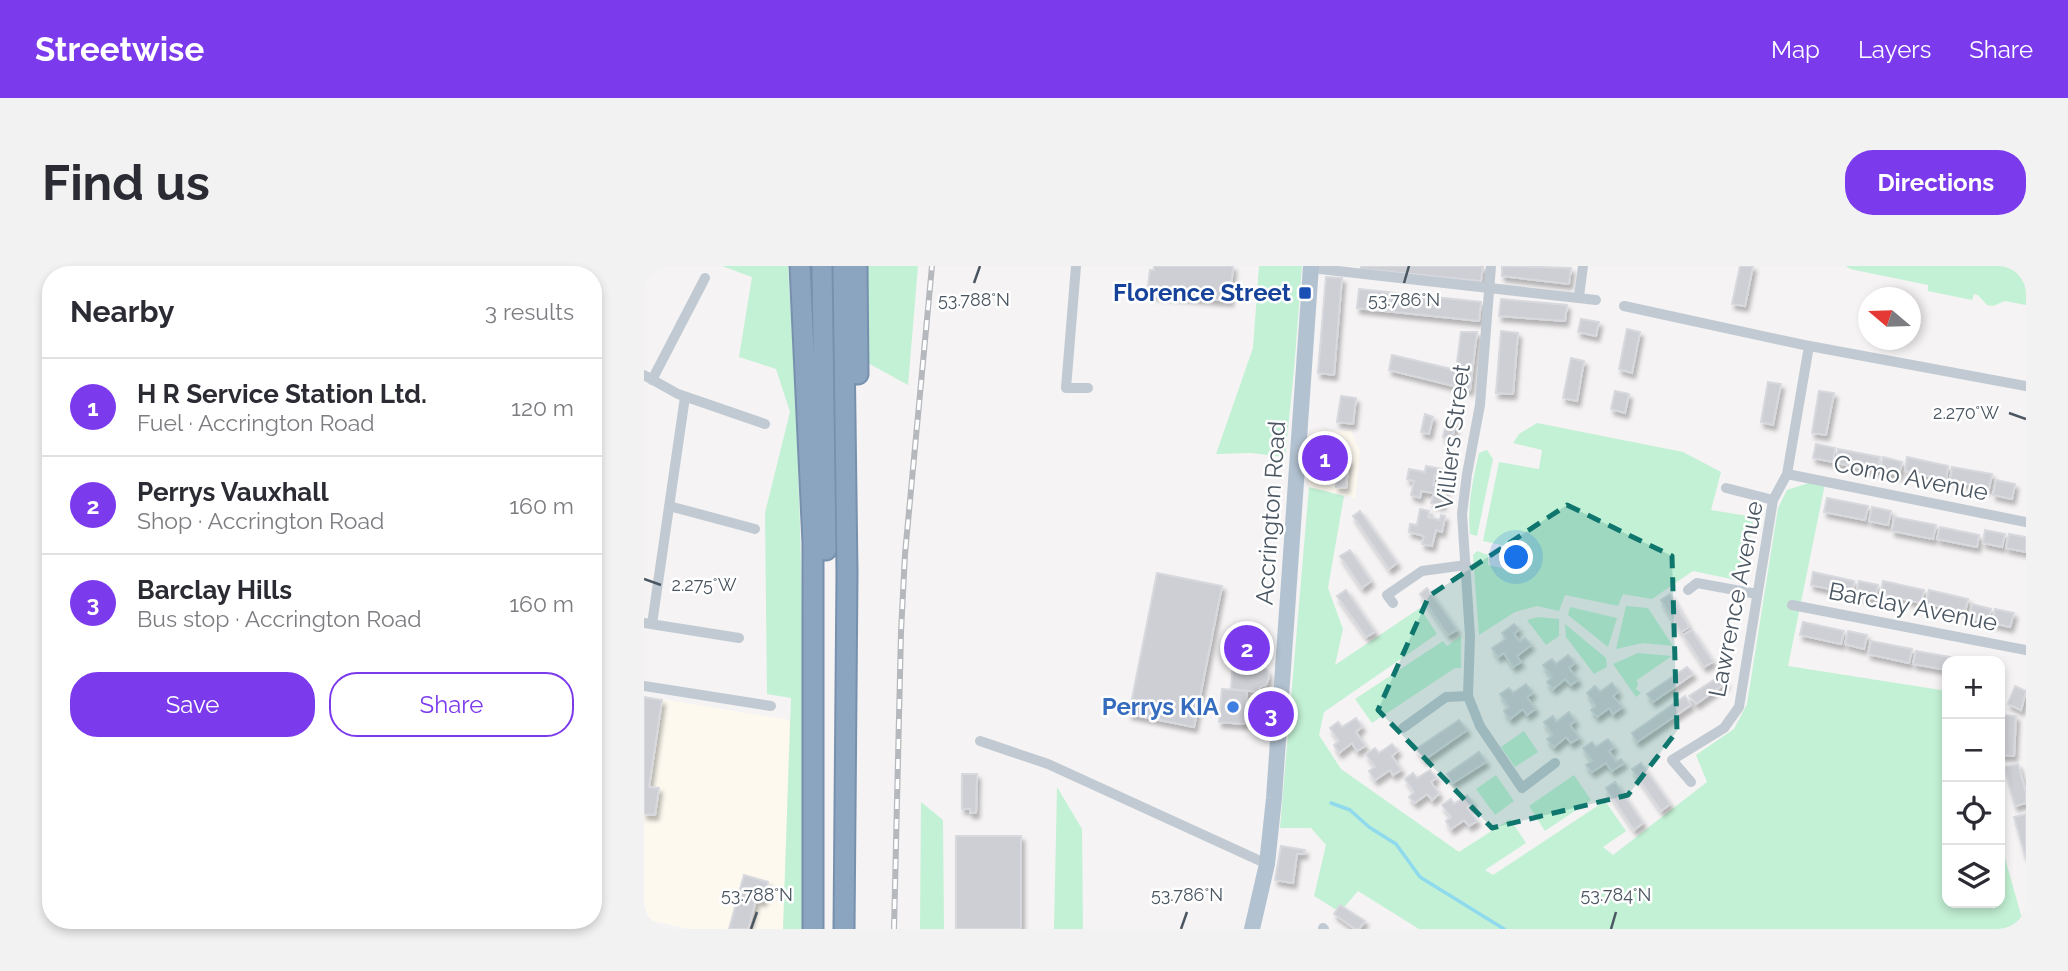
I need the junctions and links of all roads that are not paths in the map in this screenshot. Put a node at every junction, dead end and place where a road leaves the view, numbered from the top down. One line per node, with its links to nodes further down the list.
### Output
1 (800, 266): 43 (highway)
2 (822, 266): 44 (highway)
3 (843, 266): 41 (highway)
4 (857, 266): 41 (highway)
5 (1076, 266): 17 (street)
6 (1491, 266): 10 (street, Villiers Street)
7 (1583, 266): 11 (street)
8 (1311, 267): 10 (street); 42 (main road, Accrington Road)
9 (705, 278): 15 (street)
10 (1489, 287): 11 (street); 26 (street, Villiers Street)
11 (1579, 296): 12 (street)
12 (1596, 300)
13 (1624, 306): 14 (street)
14 (1809, 346): 16 (street); 20 (street, Lawrence Avenue)
15 (648, 377): 18 (street)
16 (2026, 386)
17 (1087, 387)
18 (685, 397): 19 (street); 23 (street)
19 (765, 424)
20 (1787, 474): 22 (street, Lawrence Avenue); 24 (street, Como Avenue)
21 (1726, 488): 22 (street)
22 (1773, 500): 28 (street, Lawrence Avenue)
23 (669, 506): 25 (street); 31 (street)
24 (2026, 522)
25 (755, 529)
26 (1466, 565): 29 (street); 35 (street, Villiers Street)
27 (1688, 590): 28 (street)
28 (1758, 594): 40 (street, Lawrence Avenue)
29 (1393, 603)
30 (1792, 605): 33 (street, Barclay Avenue)
31 (648, 623): 32 (street)
32 (739, 638)
33 (2026, 650)
34 (644, 686): 36 (street)
35 (1468, 696): 37 (street); 39 (street, Villiers Street)
36 (771, 706)
37 (1403, 728)
38 (980, 741): 42 (street)
39 (1555, 762)
40 (1691, 782)
41 (845, 812): 45 (highway)
42 (1266, 864): 46 (main road, Accrington Road)
43 (813, 929)
44 (823, 929)
45 (844, 929)
46 (1252, 929)

